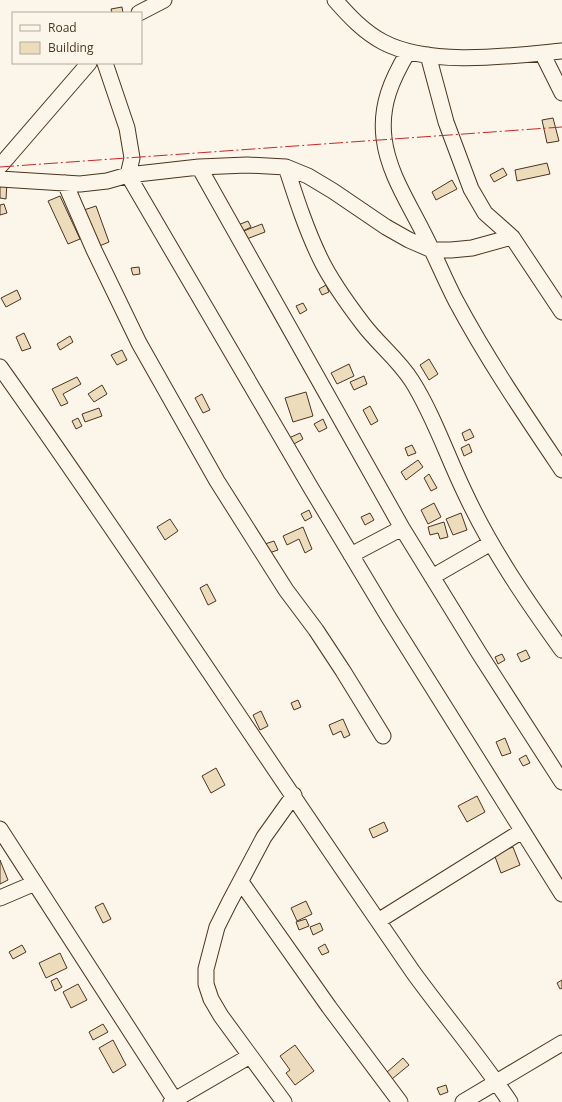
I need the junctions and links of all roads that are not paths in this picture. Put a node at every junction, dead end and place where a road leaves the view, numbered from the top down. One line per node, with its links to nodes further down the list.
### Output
1 (164, 0): 3 (street)
2 (335, 0): 5 (street)
3 (141, 12)
4 (562, 51): 6 (street)
5 (408, 52): 7 (street); 18 (street)
6 (542, 53): 7 (street); 10 (street)
7 (428, 54): 17 (street)
8 (88, 64): 11 (street)
9 (105, 64): 14 (street)
10 (562, 94)
11 (0, 166)
12 (199, 167): 13 (street); 14 (street); 22 (street)
13 (286, 167): 18 (street); 23 (street)
14 (128, 175): 16 (street); 24 (street)
15 (0, 179): 16 (street)
16 (65, 183): 27 (street)
17 (512, 237): 18 (street); 19 (street)
18 (432, 250): 21 (street)
19 (562, 312)
20 (0, 367): 29 (street)
21 (562, 470)
22 (402, 528): 24 (street); 25 (street)
23 (491, 544): 25 (street); 26 (street)
24 (351, 555): 31 (street)
25 (432, 577): 28 (street)
26 (562, 650)
27 (383, 736)
28 (562, 782)
29 (294, 795): 33 (street); 36 (street)
30 (0, 828): 32 (street)
31 (522, 831): 34 (street); 36 (street)
32 (35, 882): 35 (street); 40 (street)
33 (240, 882): 38 (street); 42 (street)
34 (562, 894)
35 (0, 898)
36 (378, 921): 39 (street)
37 (562, 1043): 39 (street)
38 (250, 1056): 40 (street); 41 (street)
39 (496, 1082): 43 (street); 44 (street)
40 (174, 1101)
41 (284, 1102)
42 (400, 1102)
43 (463, 1102)
44 (510, 1102)

